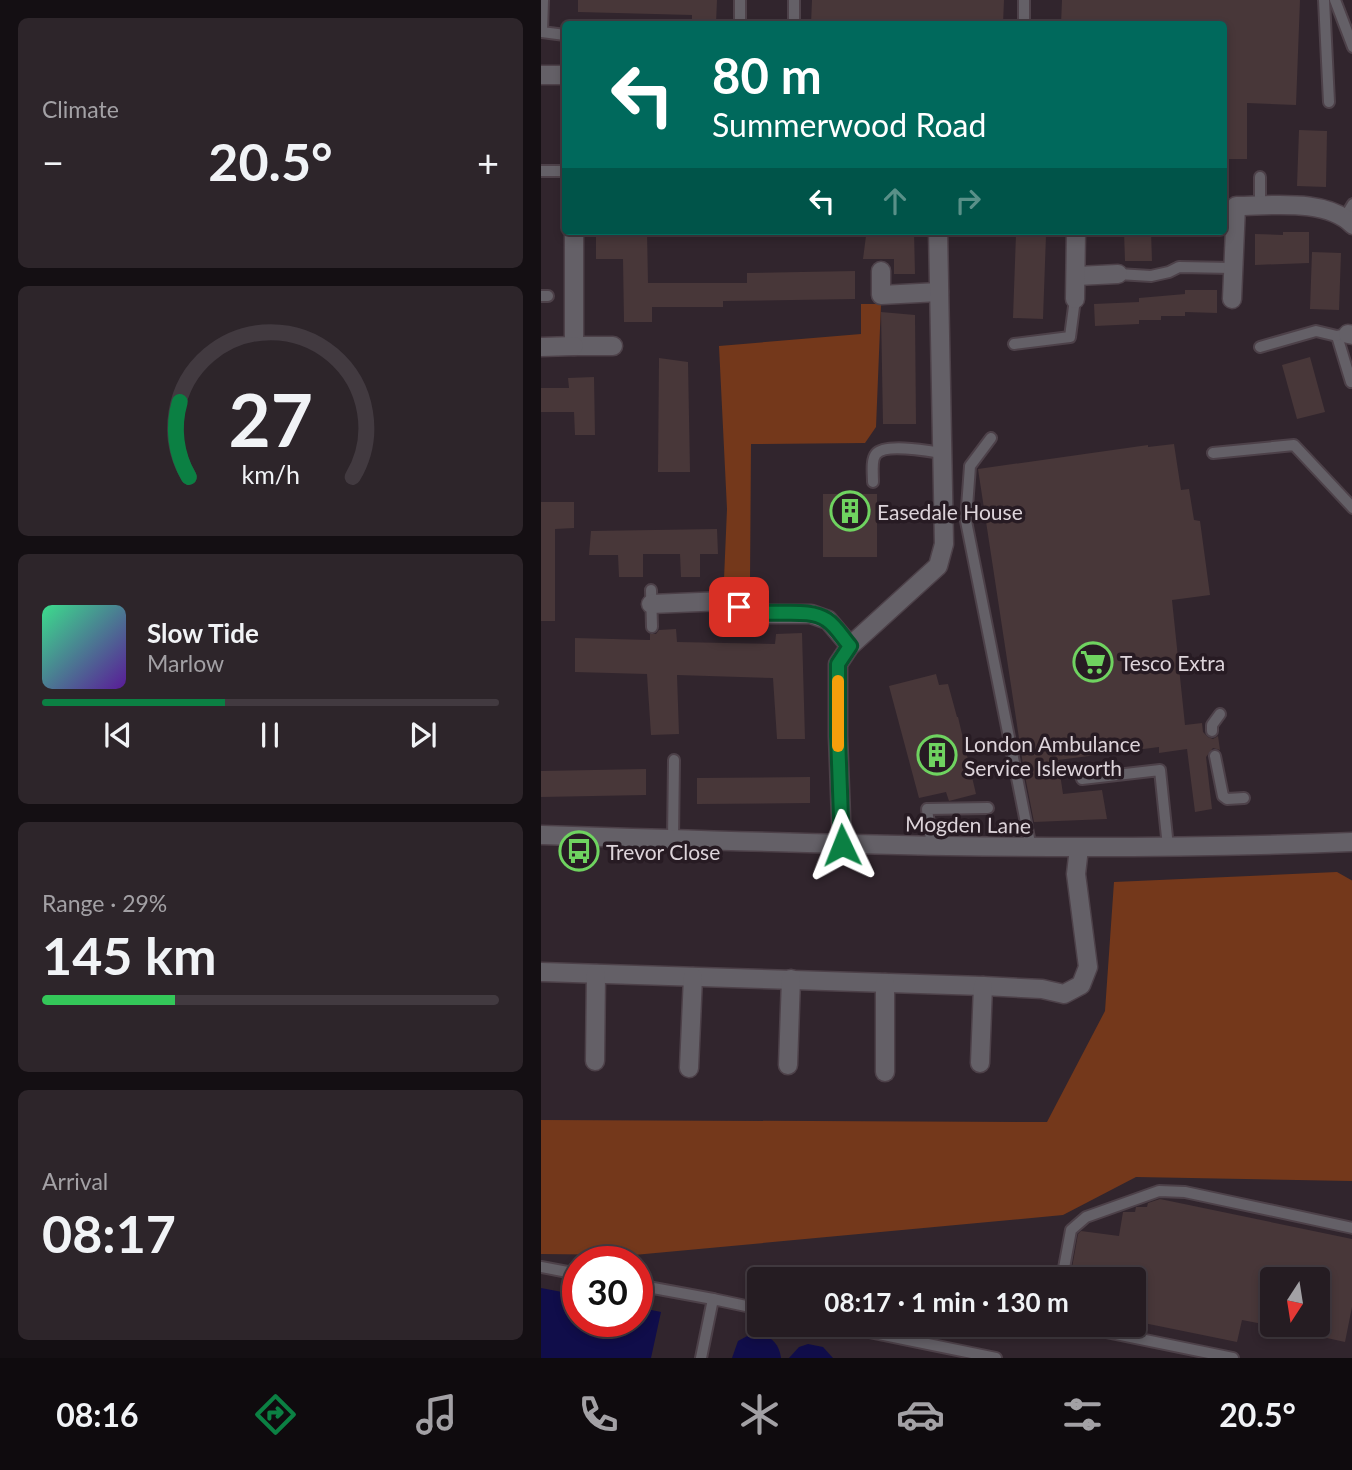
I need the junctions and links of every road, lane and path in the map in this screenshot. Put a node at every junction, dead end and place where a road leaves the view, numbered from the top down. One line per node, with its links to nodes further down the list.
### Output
1 (543, 0): 10 (lane)
2 (740, 0): 7 (lane)
3 (794, 0): 8 (lane)
4 (1024, 0): 9 (lane)
5 (1324, 0): 14 (lane)
6 (1335, 0): 11 (lane)
7 (740, 21)
8 (794, 21)
9 (1024, 21)
10 (562, 35)
11 (1352, 47)
12 (541, 75): 13 (street)
13 (562, 75)
14 (1329, 102)
15 (541, 171): 16 (lane)
16 (562, 171)
17 (1260, 177): 19 (lane)
18 (1230, 201): 19 (street); 24 (street)
19 (1260, 206): 20 (street)
20 (1350, 215)
21 (574, 235): 33 (street)
22 (938, 235): 28 (street)
23 (1076, 235): 27 (street)
24 (1233, 268): 26 (lane); 30 (street)
25 (881, 271): 28 (street)
26 (1118, 274): 27 (street)
27 (1077, 276): 29 (street)
28 (939, 292): 39 (street)
29 (1075, 299): 32 (lane)
30 (1232, 299)
31 (1346, 335): 35 (lane); 37 (lane)
32 (1014, 344)
33 (574, 346): 34 (street); 36 (street)
34 (613, 346)
35 (1260, 346)
36 (541, 347)
37 (1351, 382)
38 (991, 438): 59 (lane)
39 (942, 453): 41 (lane); 45 (street)
40 (1213, 453): 42 (lane)
41 (873, 482)
42 (1352, 508)
43 (651, 597): 44 (lane); 45 (street)
44 (652, 626)
45 (850, 646): 56 (street)
46 (1221, 714): 47 (lane)
47 (1212, 731)
48 (1215, 756): 51 (lane)
49 (674, 760): 54 (lane)
50 (1082, 779): 58 (lane)
51 (1244, 798)
52 (988, 808): 57 (lane)
53 (541, 835): 54 (street, Mogden Lane)
54 (673, 840): 56 (street, Mogden Lane)
55 (1352, 842): 58 (street, Mogden Lane)
56 (842, 845): 57 (street, Mogden Lane)
57 (932, 847): 59 (street, Mogden Lane)
58 (1168, 847): 60 (street, Mogden Lane)
59 (1031, 848): 60 (street, Mogden Lane)
60 (1079, 848): 66 (street)
61 (541, 972): 62 (street)
62 (596, 974): 63 (street); 67 (street)
63 (693, 978): 64 (street); 70 (street)
64 (791, 979): 65 (street); 69 (street)
65 (885, 984): 66 (street); 71 (street)
66 (983, 986): 68 (street)
67 (595, 1060)
68 (980, 1063)
69 (788, 1065)
70 (689, 1068)
71 (885, 1072)
72 (1352, 1228): 74 (lane)
73 (541, 1267): 75 (lane)
74 (1064, 1267)
75 (562, 1271)
76 (653, 1288): 77 (lane)
77 (713, 1299): 78 (lane); 81 (lane)
78 (747, 1306)
79 (894, 1337): 82 (lane)
80 (1131, 1337): 83 (lane)
81 (701, 1358)
82 (996, 1358)
83 (1233, 1358)

